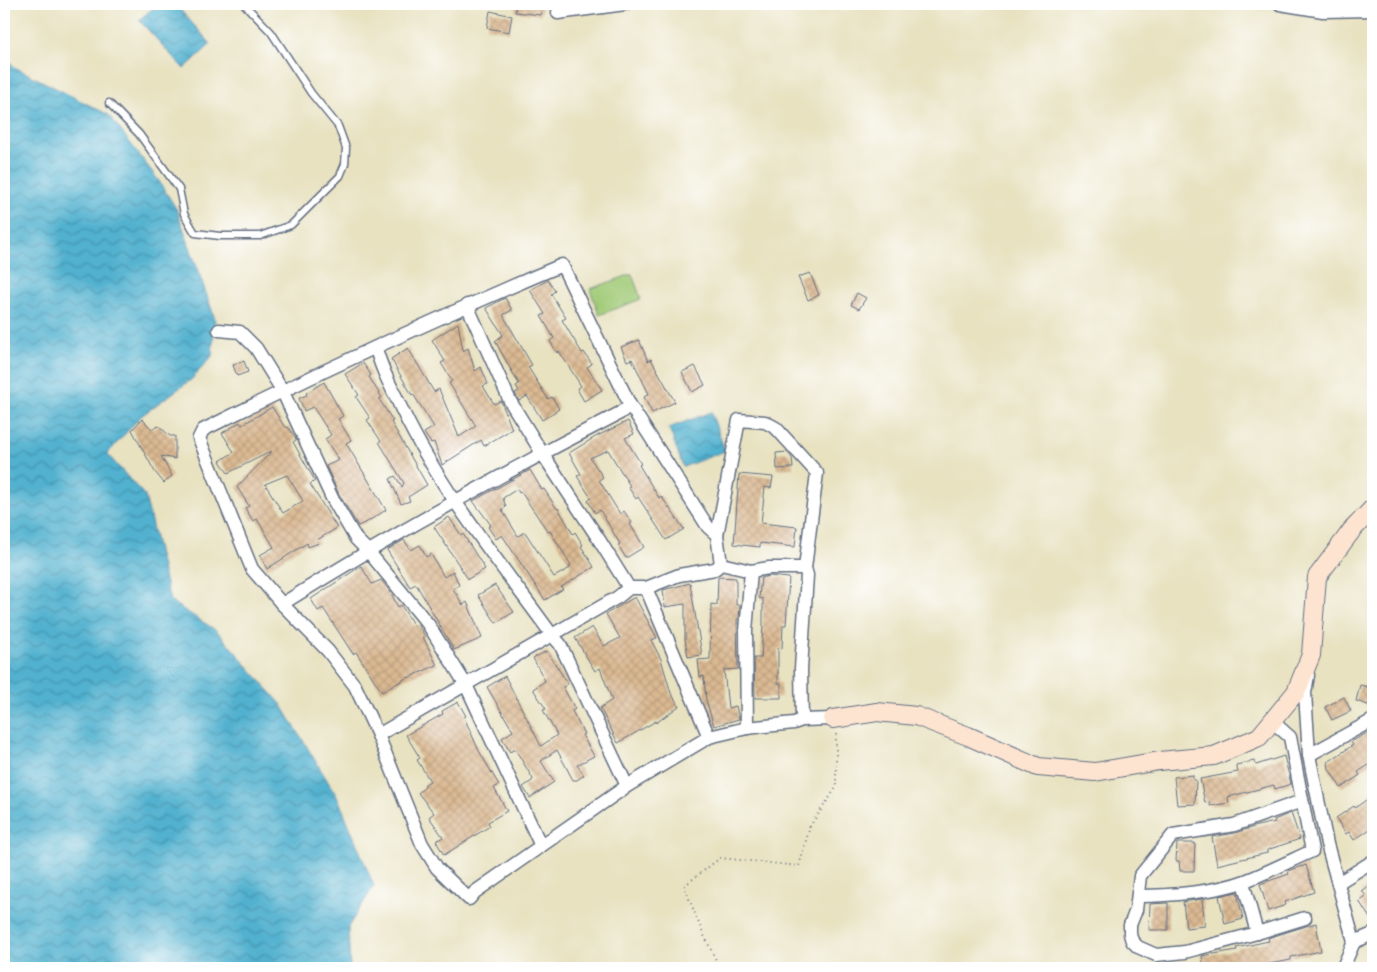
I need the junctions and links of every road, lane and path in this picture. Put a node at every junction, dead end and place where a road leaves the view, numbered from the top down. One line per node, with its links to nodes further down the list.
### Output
1 (244, 4): 6 (lane)
2 (559, 4): 3 (street)
3 (625, 4)
4 (1280, 4): 5 (street)
5 (1373, 10)
6 (109, 103)
7 (467, 305): 9 (street); 11 (street); 12 (street)
8 (219, 330): 10 (street)
9 (376, 348): 10 (street); 13 (street)
10 (282, 390): 16 (street); 22 (street)
11 (630, 405): 12 (street); 15 (street)
12 (542, 453): 13 (street); 20 (street)
13 (455, 502): 16 (street); 23 (street)
14 (1373, 508): 24 (main road)
15 (718, 535): 17 (street); 18 (street)
16 (368, 551): 22 (street); 25 (street)
17 (721, 564): 19 (street); 21 (street)
18 (806, 568): 19 (street); 27 (street)
19 (751, 571): 30 (street)
20 (629, 588): 21 (street); 23 (street)
21 (646, 588): 32 (street)
22 (282, 604): 31 (street)
23 (552, 635): 25 (street); 34 (street)
24 (1312, 655): 29 (main road); 33 (street)
25 (466, 685): 31 (street); 36 (street)
26 (833, 719): 27 (street); 29 (main road); 46 (path)
27 (802, 720): 30 (street)
28 (1373, 720): 33 (street)
29 (1272, 721): 35 (street)
30 (747, 728): 32 (street)
31 (378, 735): 36 (street)
32 (709, 736): 34 (street)
33 (1309, 755): 39 (street)
34 (627, 786): 36 (street)
35 (1302, 801): 38 (street); 40 (street)
36 (541, 846)
37 (1373, 861): 39 (street)
38 (1243, 882): 40 (street); 42 (street)
39 (1338, 883): 44 (street)
40 (1138, 896): 42 (street)
41 (1304, 918): 42 (street)
42 (1258, 933)
43 (1373, 934): 44 (street)
44 (1354, 942): 45 (street)
45 (1344, 967)
46 (720, 968)

